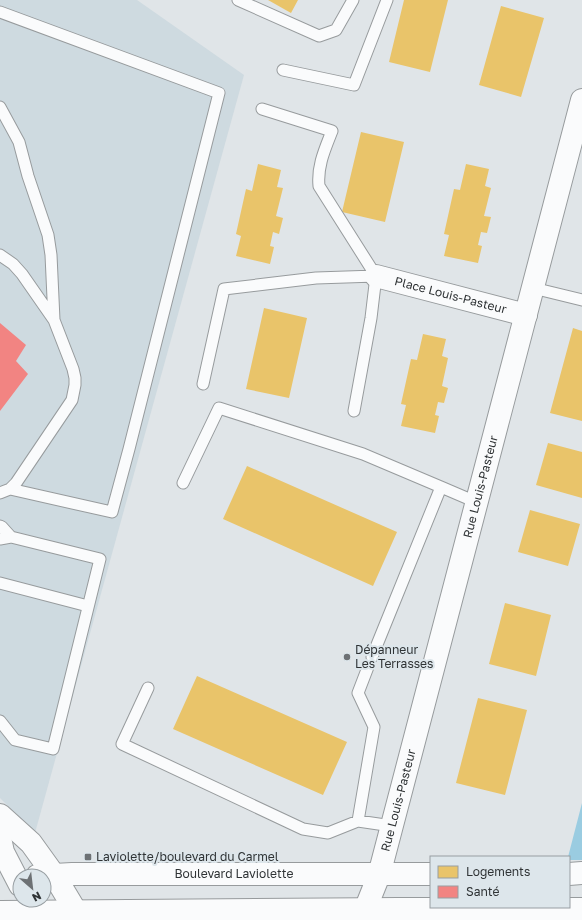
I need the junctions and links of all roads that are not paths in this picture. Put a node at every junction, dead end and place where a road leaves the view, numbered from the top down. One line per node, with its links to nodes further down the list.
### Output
1 (238, 0): 2 (lane)
2 (353, 0)
3 (387, 0): 5 (lane)
4 (0, 12): 21 (lane)
5 (283, 70)
6 (582, 100): 12 (street, Rue Louis-Pasteur)
7 (0, 107): 13 (lane)
8 (262, 109): 10 (lane)
9 (0, 255): 11 (lane)
10 (376, 276): 15 (street, Place Louis-Pasteur); 17 (lane); 18 (lane)
11 (28, 283): 13 (lane); 16 (lane)
12 (533, 288): 14 (lane); 15 (street, Rue Louis-Pasteur)
13 (52, 290): 16 (lane)
14 (582, 300)
15 (526, 315): 23 (street, Rue Louis-Pasteur)
16 (54, 320): 21 (lane)
17 (203, 384)
18 (354, 411)
19 (184, 483): 20 (lane)
20 (441, 487): 23 (lane); 31 (lane)
21 (10, 489): 22 (lane)
22 (0, 493)
23 (476, 502): 32 (street, Rue Louis-Pasteur)
24 (0, 526): 25 (lane)
25 (5, 538): 27 (lane)
26 (0, 583): 27 (lane)
27 (88, 606): 29 (lane)
28 (148, 688): 31 (lane)
29 (0, 720)
30 (0, 815): 35 (street)
31 (358, 821): 32 (lane)
32 (392, 826): 39 (street, Rue Louis-Pasteur)
33 (0, 838): 34 (street)
34 (17, 868)
35 (27, 868)
36 (430, 874): 39 (street, Boulevard Laviolette)
37 (570, 874): 38 (street)
38 (582, 874)
39 (379, 875): 40 (street, Boulevard Laviolette); 46 (street, Rue Louis-Pasteur)
40 (52, 878)
41 (52, 897): 47 (street)
42 (582, 909): 45 (street)
43 (32, 911): 44 (street); 47 (street)
44 (0, 912)
45 (535, 912): 46 (street)
46 (364, 915): 47 (street)
47 (79, 916)

